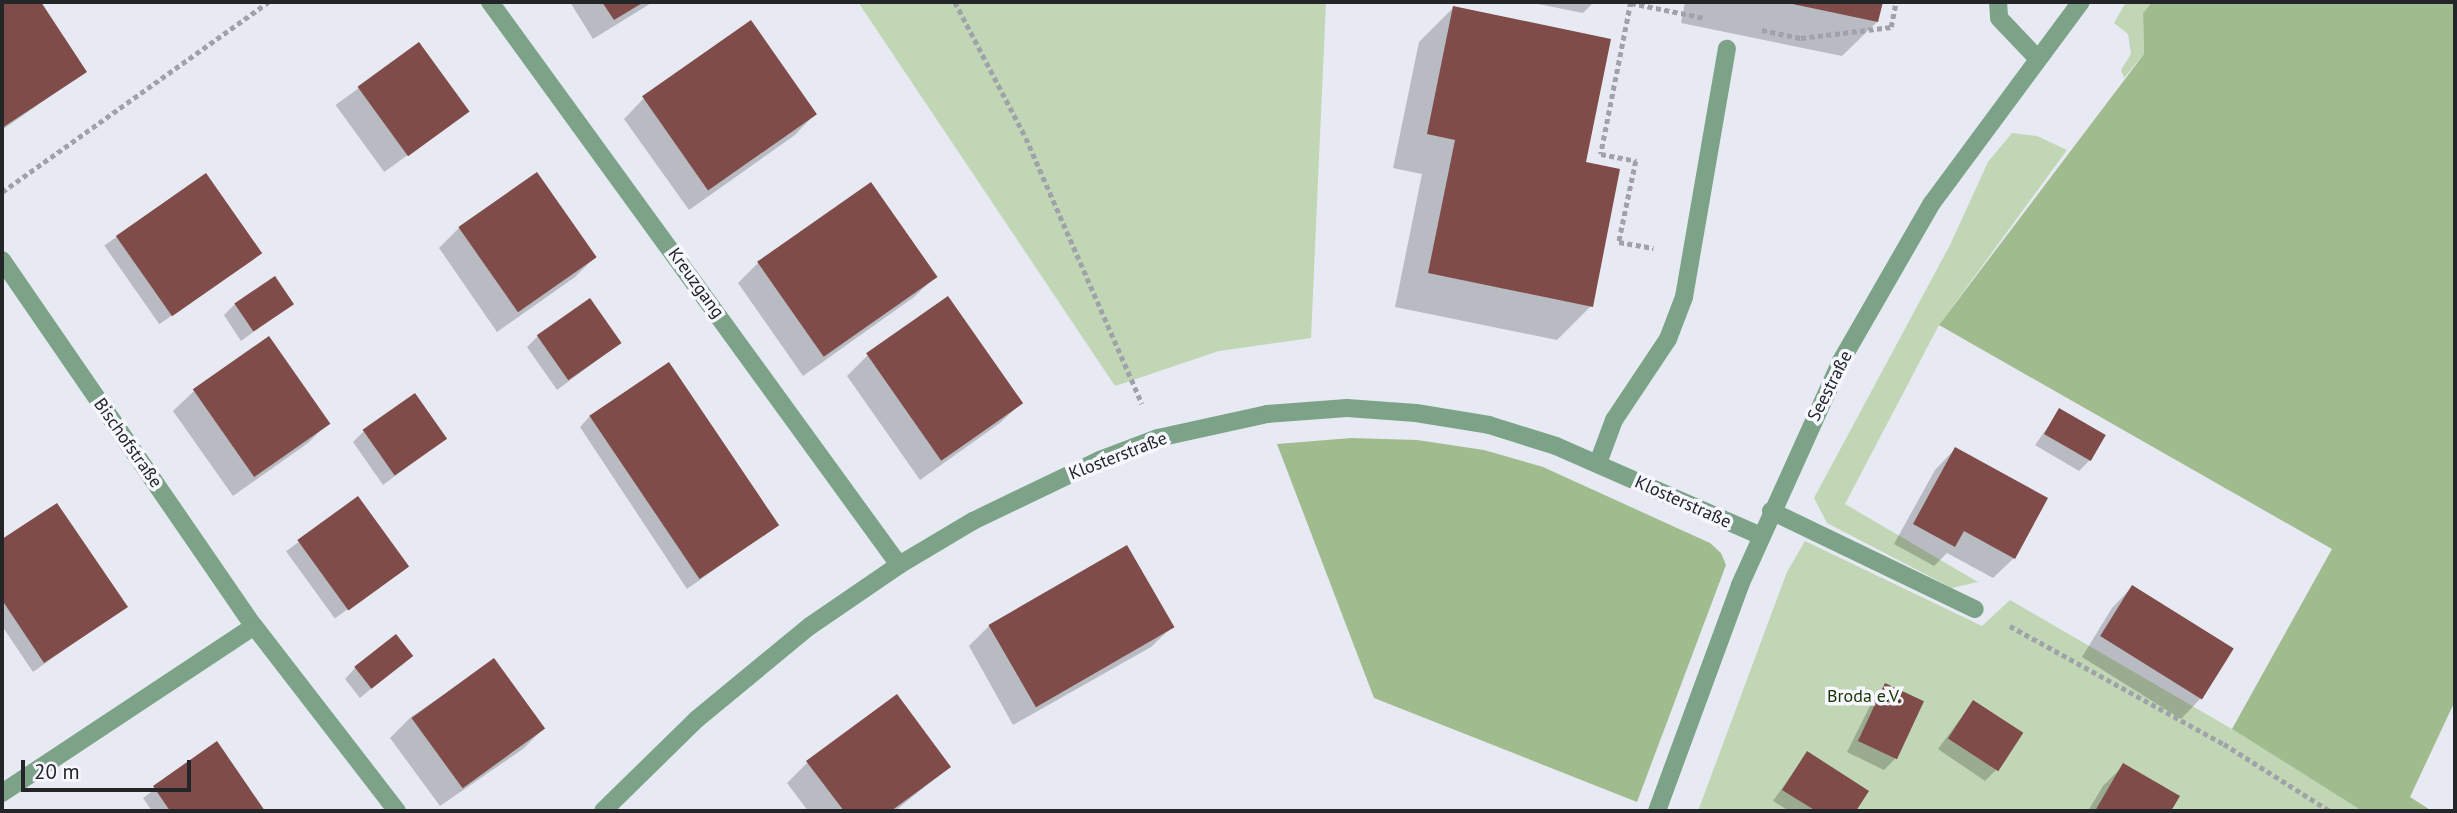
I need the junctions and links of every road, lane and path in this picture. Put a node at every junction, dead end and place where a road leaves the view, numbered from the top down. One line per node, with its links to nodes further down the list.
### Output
1 (268, 2): 12 (path)
2 (490, 2): 19 (street, Kreuzgang)
3 (955, 2): 15 (path)
4 (1631, 2): 8 (path); 13 (path)
5 (1896, 2): 9 (path)
6 (1998, 2): 11 (street)
7 (2081, 2): 11 (street, Seestraße)
8 (1709, 19)
9 (1748, 27)
10 (1727, 49): 13 (street)
11 (2036, 57): 17 (street, Seestraße)
12 (2, 192)
13 (1691, 255): 16 (street)
14 (2, 260): 21 (street, Bischofstraße)
15 (1126, 370)
16 (1598, 463): 18 (street, Klosterstraße); 19 (street, Klosterstraße)
17 (1771, 511): 18 (street, Seestraße); 20 (street)
18 (1761, 536): 25 (street, Seestraße)
19 (899, 565): 24 (street, Klosterstraße)
20 (1975, 609): 26 (path)
21 (254, 626): 22 (street); 23 (street, Bischofstraße)
22 (2, 793)
23 (397, 811)
24 (603, 811)
25 (1657, 811)
26 (2330, 811)

